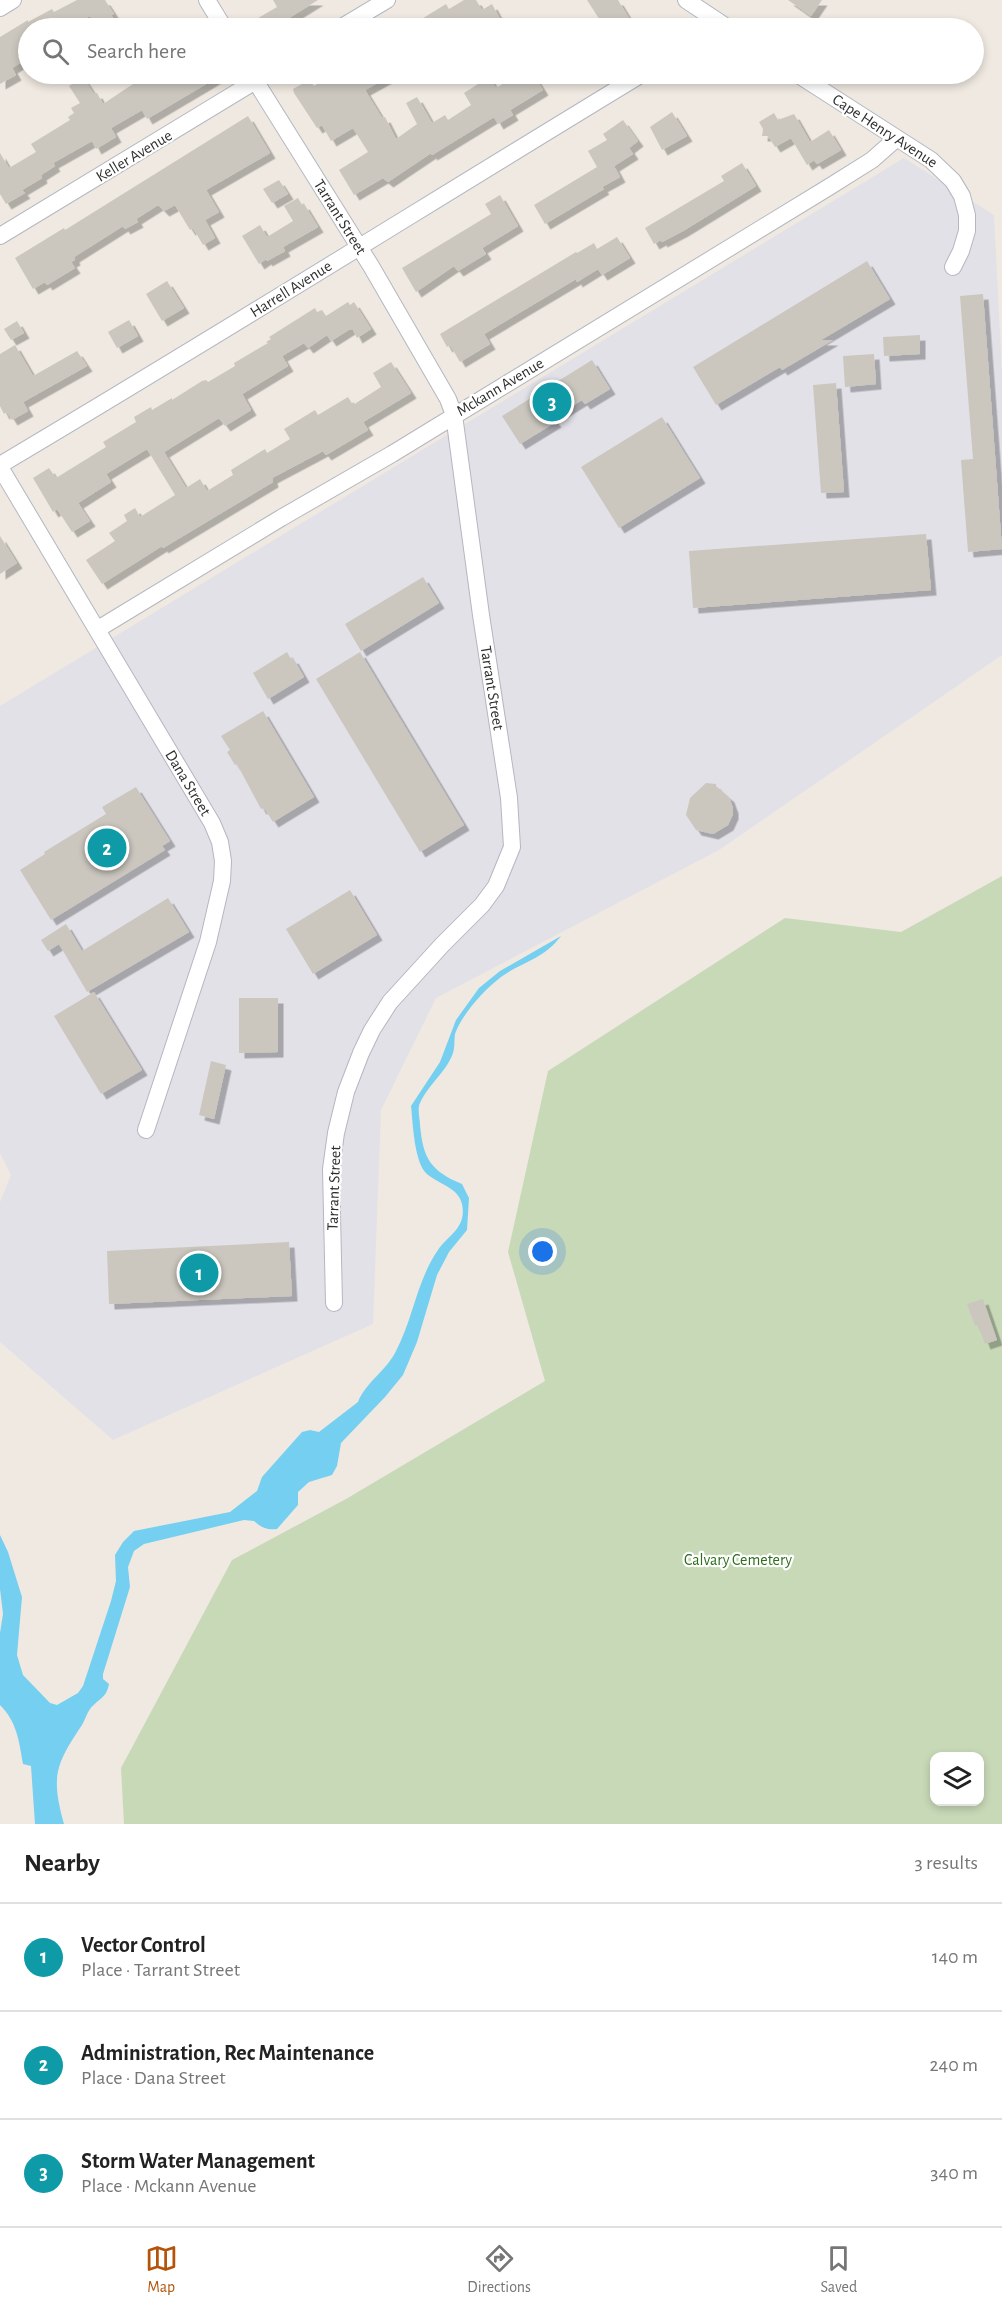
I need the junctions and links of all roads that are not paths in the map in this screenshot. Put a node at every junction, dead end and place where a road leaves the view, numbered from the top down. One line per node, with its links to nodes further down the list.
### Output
1 (13, 0): 5 (street)
2 (207, 0): 6 (street)
3 (387, 0): 7 (street)
4 (686, 0): 8 (street)
5 (0, 8)
6 (218, 18)
7 (357, 18)
8 (707, 18)
9 (245, 84): 14 (street, Keller Avenue)
10 (263, 84): 15 (street, Tarrant Street)
11 (626, 84): 15 (street, Harrell Avenue)
12 (813, 84): 13 (street, Cape Henry Avenue)
13 (897, 138): 16 (street, Cape Henry Avenue); 17 (street, Mckann Avenue)
14 (0, 236)
15 (358, 247): 17 (street, Tarrant Street); 18 (street, Harrell Avenue)
16 (953, 267)
17 (454, 415): 19 (street, Mckann Avenue); 21 (street, Tarrant Street)
18 (0, 466): 19 (street, Dana Street)
19 (98, 629): 20 (street, Dana Street)
20 (146, 1130)
21 (333, 1303)

